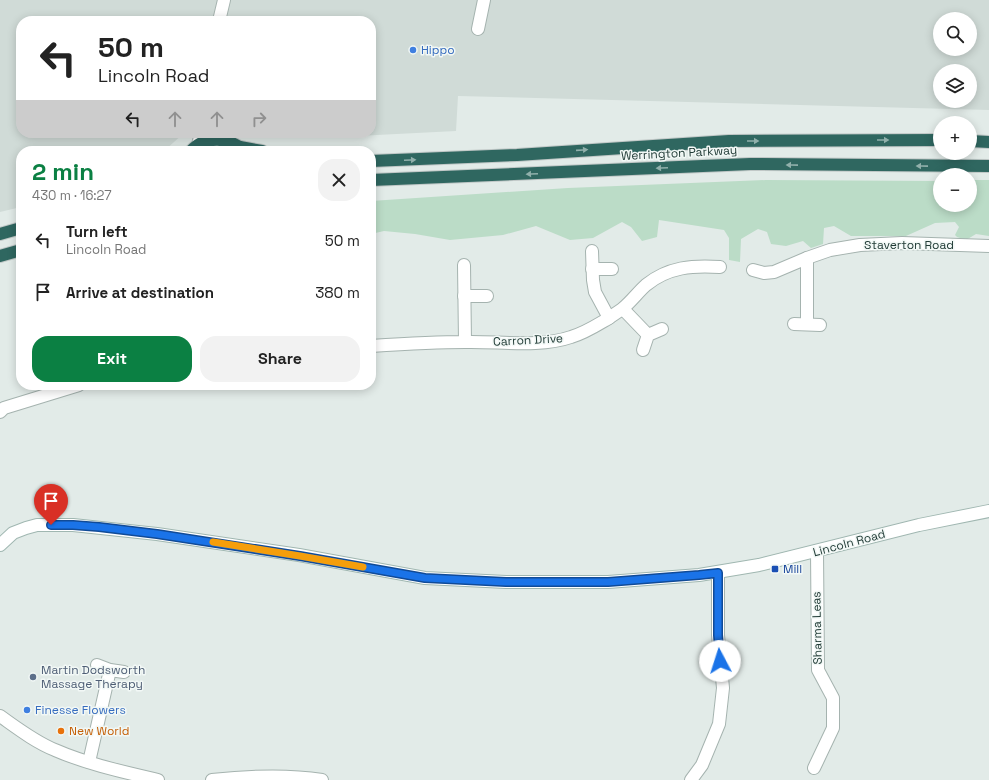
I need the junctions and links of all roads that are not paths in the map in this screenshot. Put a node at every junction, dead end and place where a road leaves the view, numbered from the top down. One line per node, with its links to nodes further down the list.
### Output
1 (224, 0): 3 (street)
2 (484, 0): 4 (street)
3 (220, 16)
4 (478, 29)
5 (221, 138): 10 (highway)
6 (227, 138): 11 (highway)
7 (933, 140): 12 (highway, Werrington Parkway, one-way to 7)
8 (977, 141): 9 (highway)
9 (989, 142)
10 (197, 146)
11 (238, 146)
12 (376, 161)
13 (989, 166): 14 (highway, Werrington Parkway, one-way to 14)
14 (376, 180)
15 (16, 229): 16 (highway)
16 (0, 234)
17 (989, 246): 21 (street, Staverton Road)
18 (16, 251): 20 (highway)
19 (592, 251): 24 (street)
20 (0, 256)
21 (807, 258): 26 (street, Staverton Road); 32 (street)
22 (464, 265): 27 (street)
23 (720, 267): 29 (street, Carron Drive)
24 (592, 269): 25 (street); 30 (street)
25 (612, 269)
26 (753, 270)
27 (464, 296): 28 (street); 36 (street)
28 (487, 296)
29 (622, 309): 30 (street, Carron Drive); 35 (street)
30 (609, 318): 36 (street, Carron Drive)
31 (794, 324): 32 (street)
32 (807, 324): 33 (street)
33 (820, 325)
34 (662, 329): 35 (street)
35 (648, 334): 38 (street)
36 (465, 342): 37 (street, Carron Drive)
37 (376, 346)
38 (643, 350)
39 (61, 390): 40 (street)
40 (1, 407)
41 (989, 511): 43 (street, Lincoln Road)
42 (0, 545): 44 (street, Lincoln Road)
43 (817, 551): 44 (street, Lincoln Road); 50 (street, Sharma Leas)
44 (718, 573): 54 (street)
45 (97, 665): 46 (street)
46 (110, 670): 47 (street); 49 (street)
47 (124, 672)
48 (0, 716): 49 (street)
49 (89, 762): 51 (street)
50 (814, 768)
51 (158, 780)
52 (212, 780): 53 (street)
53 (322, 780)
54 (691, 780)

